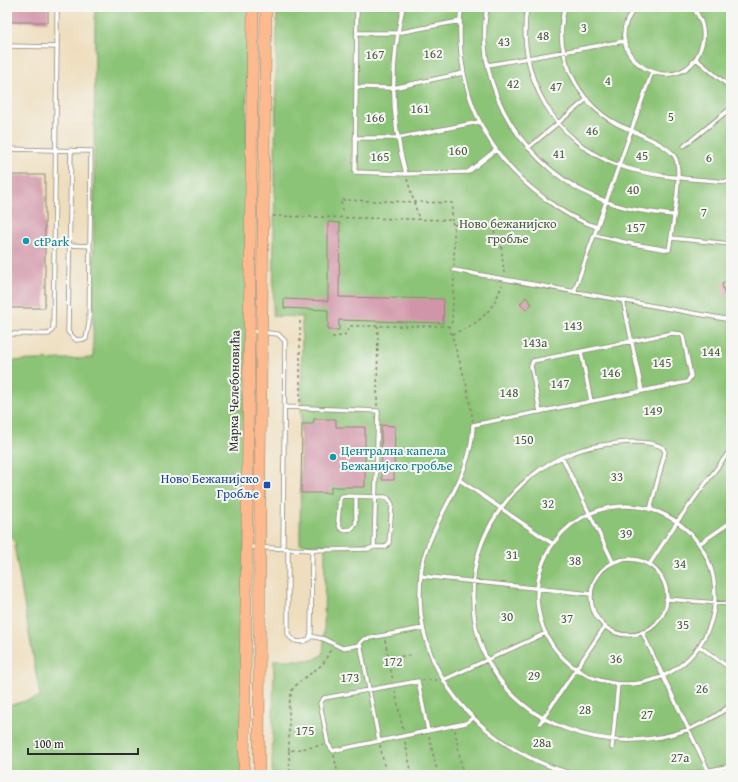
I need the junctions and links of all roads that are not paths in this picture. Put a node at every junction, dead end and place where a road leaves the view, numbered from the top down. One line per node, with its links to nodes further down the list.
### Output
1 (57, 7): 18 (lane)
2 (252, 7): 26 (main road, Марка Челебоновића)
3 (266, 7): 27 (main road, Марка Челебоновића)
4 (357, 7): 13 (lane)
5 (403, 7): 14 (lane)
6 (461, 7): 12 (lane)
7 (487, 7): 23 (lane)
8 (527, 7): 22 (lane)
9 (566, 7): 19 (lane)
10 (636, 7): 15 (lane)
11 (692, 7): 21 (lane)
12 (460, 21): 14 (lane); 25 (lane)
13 (357, 33): 14 (lane); 28 (lane)
14 (397, 33): 29 (lane)
15 (625, 41): 19 (lane); 24 (lane)
16 (731, 43): 20 (lane)
17 (7, 46): 18 (lane)
18 (57, 47): 41 (lane)
19 (564, 52): 22 (lane); 31 (lane)
20 (731, 54)
21 (696, 59): 24 (lane); 30 (lane)
22 (528, 60): 23 (lane); 34 (lane)
23 (488, 65): 39 (lane)
24 (652, 72): 35 (lane)
25 (463, 73): 29 (lane); 33 (lane)
26 (253, 82): 27 (main road); 60 (main road, Марка Челебоновића)
27 (265, 82): 61 (main road, Марка Челебоновића)
28 (356, 87): 29 (lane); 36 (lane)
29 (393, 88): 37 (lane)
30 (731, 88)
31 (587, 99): 34 (lane); 35 (lane)
32 (731, 108): 38 (lane)
33 (479, 122): 37 (lane); 43 (lane)
34 (558, 123): 39 (lane); 44 (lane)
35 (631, 131): 44 (lane); 46 (lane)
36 (355, 138): 37 (lane); 45 (lane)
37 (397, 138): 45 (lane)
38 (684, 146)
39 (528, 148): 48 (lane)
40 (7, 149): 41 (lane)
41 (55, 149): 42 (lane); 62 (lane)
42 (71, 150): 54 (lane); 55 (lane)
43 (496, 150): 45 (lane); 50 (lane)
44 (619, 165): 46 (lane); 48 (lane)
45 (406, 174)
46 (678, 177): 47 (lane); 49 (lane)
47 (731, 182)
48 (606, 202): 49 (lane); 50 (lane)
49 (673, 215): 52 (lane)
50 (597, 227): 51 (lane)
51 (594, 235): 52 (lane); 57 (lane)
52 (671, 238): 53 (lane)
53 (731, 244)
54 (69, 245): 55 (lane); 55 (lane)
55 (90, 246)
56 (454, 270): 57 (lane)
57 (574, 292): 58 (lane)
58 (623, 300): 59 (lane); 63 (lane)
59 (731, 320)
60 (249, 331): 61 (lane); 81 (main road, Марка Челебоновића)
61 (262, 331): 67 (lane); 82 (main road, Марка Челебоновића)
62 (7, 334)
63 (632, 342): 64 (lane); 65 (lane); 65 (lane)
64 (581, 352): 66 (lane); 68 (lane)
65 (642, 391): 66 (lane)
66 (591, 401): 68 (lane)
67 (285, 407): 73 (lane); 84 (lane)
68 (540, 412): 71 (lane)
69 (731, 449): 77 (lane)
70 (562, 456): 74 (lane); 75 (lane); 76 (lane)
71 (460, 481): 74 (lane); 89 (lane)
72 (356, 497): 72 (lane); 73 (lane)
73 (376, 497): 83 (lane); 83 (lane)
74 (500, 509): 79 (lane); 90 (lane)
75 (650, 510): 76 (lane); 77 (lane)
76 (590, 514): 79 (lane); 87 (lane)
77 (677, 522): 80 (lane); 88 (lane)
78 (731, 522): 80 (lane)
79 (553, 544): 91 (lane)
80 (699, 544): 94 (lane)
81 (246, 547): 82 (lane); 123 (main road, Марка Челебоновића)
82 (259, 547): 84 (lane); 124 (main road, Марка Челебоновића)
83 (374, 547): 86 (lane)
84 (283, 548): 85 (lane)
85 (288, 548): 86 (lane); 100 (lane)
86 (312, 550): 100 (lane)
87 (613, 562): 88 (lane); 92 (lane)
88 (649, 565): 93 (lane)
89 (421, 576): 90 (lane); 97 (lane)
90 (473, 582): 91 (lane); 103 (lane)
91 (538, 588): 92 (lane); 99 (lane)
92 (591, 594): 96 (lane)
93 (666, 599): 94 (lane); 98 (lane)
94 (714, 603): 95 (lane); 102 (lane)
95 (731, 604)
96 (605, 626): 98 (lane); 105 (lane)
97 (423, 628): 101 (lane); 107 (lane)
98 (642, 632): 106 (lane)
99 (546, 633): 103 (lane); 105 (lane)
100 (310, 636): 101 (lane)
101 (360, 645): 109 (lane)
102 (699, 646): 104 (lane); 106 (lane)
103 (486, 660): 107 (lane); 111 (lane)
104 (731, 668)
105 (576, 669): 108 (lane); 113 (lane)
106 (663, 676): 108 (lane); 115 (lane)
107 (443, 680): 112 (lane)
108 (618, 684): 119 (lane)
109 (369, 690): 114 (lane); 117 (lane); 117 (lane)
110 (731, 706): 115 (lane)
111 (530, 714)
112 (473, 718): 114 (lane); 125 (lane)
113 (534, 718)
114 (428, 731): 117 (lane)
115 (691, 734): 116 (lane); 122 (lane)
116 (685, 736)
117 (379, 742)
118 (607, 747): 119 (lane)
119 (612, 748): 120 (lane)
120 (618, 748)
121 (731, 766): 122 (lane)
122 (708, 770): 126 (lane)
123 (244, 775)
124 (259, 775)
125 (578, 775)
126 (685, 775)

